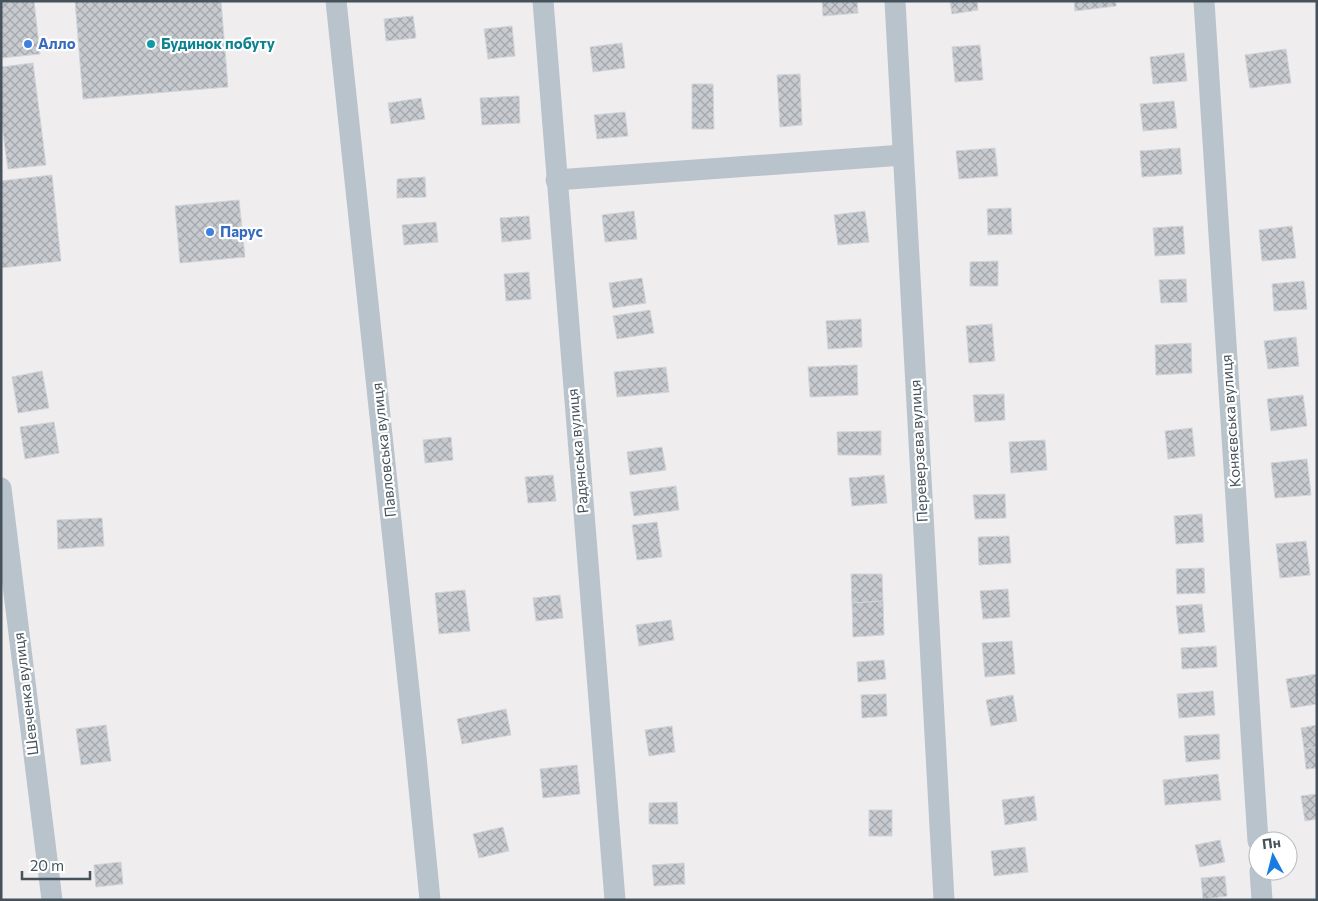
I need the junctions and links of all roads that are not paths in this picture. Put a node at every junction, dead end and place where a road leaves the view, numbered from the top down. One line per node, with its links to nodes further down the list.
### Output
1 (336, 1): 11 (street, Павловська вулиця)
2 (543, 1): 6 (street, Радянська вулиця)
3 (895, 1): 5 (street, Переверзєва вулиця)
4 (1204, 1): 8 (street, Коняєвська вулиця)
5 (903, 155): 6 (street); 13 (street, Переверзєва вулиця)
6 (556, 180): 12 (street, Радянська вулиця)
7 (1, 488): 10 (street, Шевченка вулиця)
8 (1257, 831)
9 (1261, 881): 14 (street)
10 (52, 900)
11 (430, 900)
12 (614, 900)
13 (944, 900)
14 (1262, 900)

